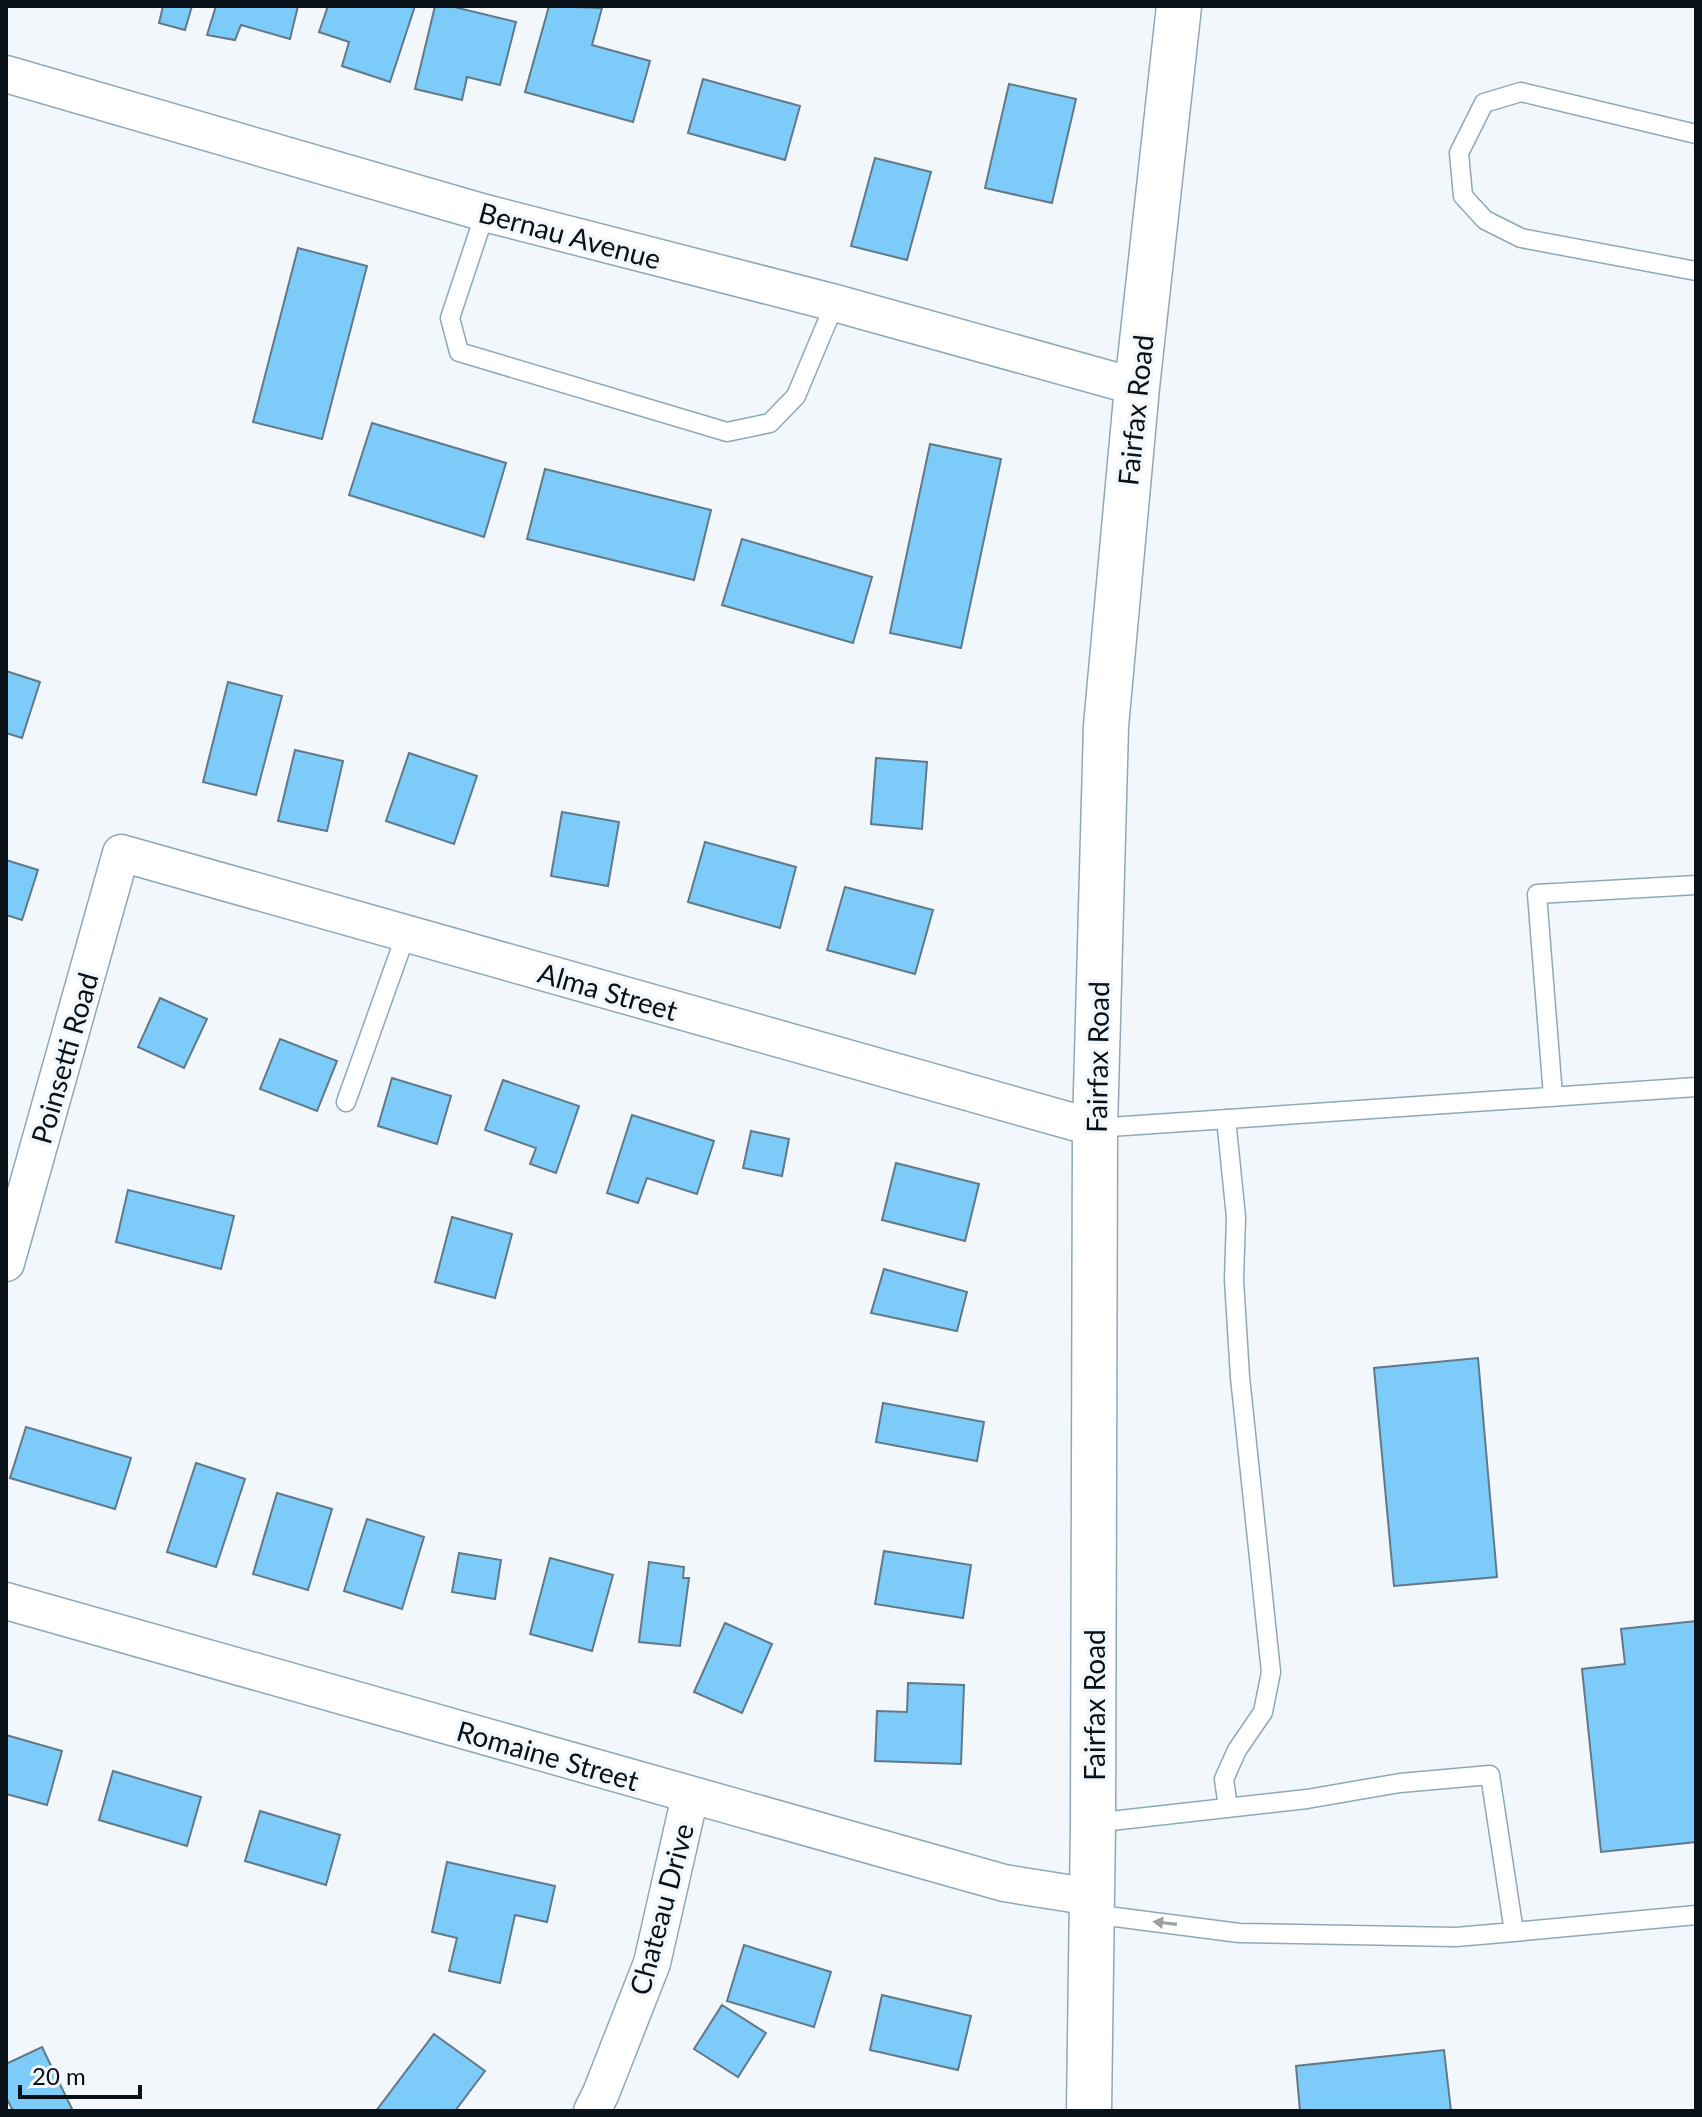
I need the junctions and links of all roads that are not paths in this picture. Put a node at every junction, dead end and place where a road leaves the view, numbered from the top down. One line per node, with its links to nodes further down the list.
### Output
1 (1179, 6): 7 (street, Fairfax Road)
2 (6, 74): 4 (street, Bernau Avenue)
3 (1696, 134): 5 (lane)
4 (485, 213): 6 (street, Bernau Avenue); 6 (lane)
5 (1696, 271)
6 (835, 303): 7 (street, Bernau Avenue)
7 (1137, 387): 15 (street, Fairfax Road)
8 (121, 853): 10 (street, Alma Street); 16 (street, Poinsetti Road)
9 (1696, 885): 12 (lane)
10 (406, 934): 13 (lane); 15 (street, Alma Street)
11 (1696, 1087): 12 (lane)
12 (1553, 1096): 14 (lane)
13 (346, 1102)
14 (1226, 1119): 15 (lane); 19 (lane)
15 (1095, 1128): 20 (street, Fairfax Road)
16 (6, 1263)
17 (6, 1601): 18 (street, Romaine Street)
18 (690, 1796): 21 (street, Romaine Street); 24 (street, Chateau Drive)
19 (1228, 1808): 20 (lane); 23 (lane)
20 (1093, 1823): 21 (street, Fairfax Road)
21 (1092, 1905): 23 (lane, one-way to 21); 25 (street, Fairfax Road)
22 (1696, 1915): 23 (lane)
23 (1514, 1932)
24 (592, 2111)
25 (1089, 2111)

